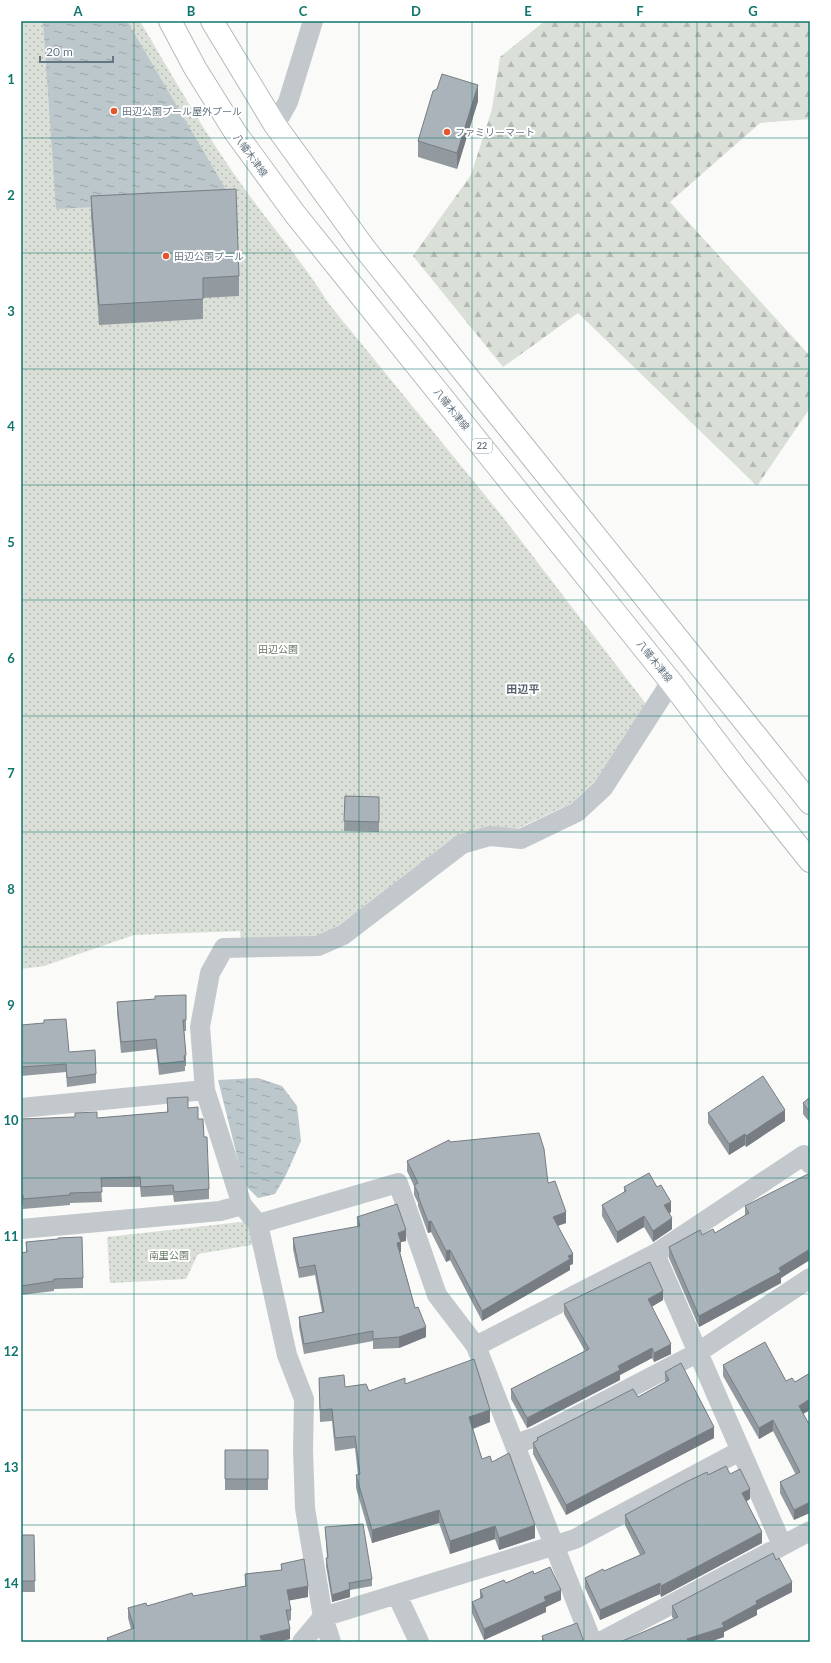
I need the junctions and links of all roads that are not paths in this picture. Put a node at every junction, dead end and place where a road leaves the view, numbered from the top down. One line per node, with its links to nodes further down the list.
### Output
1 (170, 21): 5 (main road, 八幡木津線 / 22)
2 (212, 21): 4 (main road)
3 (313, 21): 4 (street)
4 (275, 125): 6 (main road)
5 (671, 682): 7 (main road, 八幡木津線 / 22); 8 (street)
6 (810, 803)
7 (810, 861)
8 (204, 1090): 9 (street); 11 (street)
9 (21, 1108)
10 (810, 1164): 14 (street)
11 (242, 1205): 12 (street); 13 (street)
12 (258, 1224): 16 (street); 24 (street)
13 (21, 1230)
14 (655, 1254): 16 (street); 17 (street)
15 (810, 1278): 17 (street)
16 (476, 1346): 18 (street)
17 (697, 1353): 18 (street); 19 (street)
18 (514, 1444): 22 (street)
19 (740, 1451): 21 (street); 22 (street)
20 (810, 1531): 21 (street)
21 (782, 1545): 29 (street)
22 (554, 1547): 23 (street); 28 (street)
23 (397, 1595): 24 (street); 27 (street)
24 (323, 1618): 25 (street); 26 (street)
25 (302, 1642)
26 (331, 1642)
27 (418, 1642)
28 (592, 1642)
29 (600, 1642)

